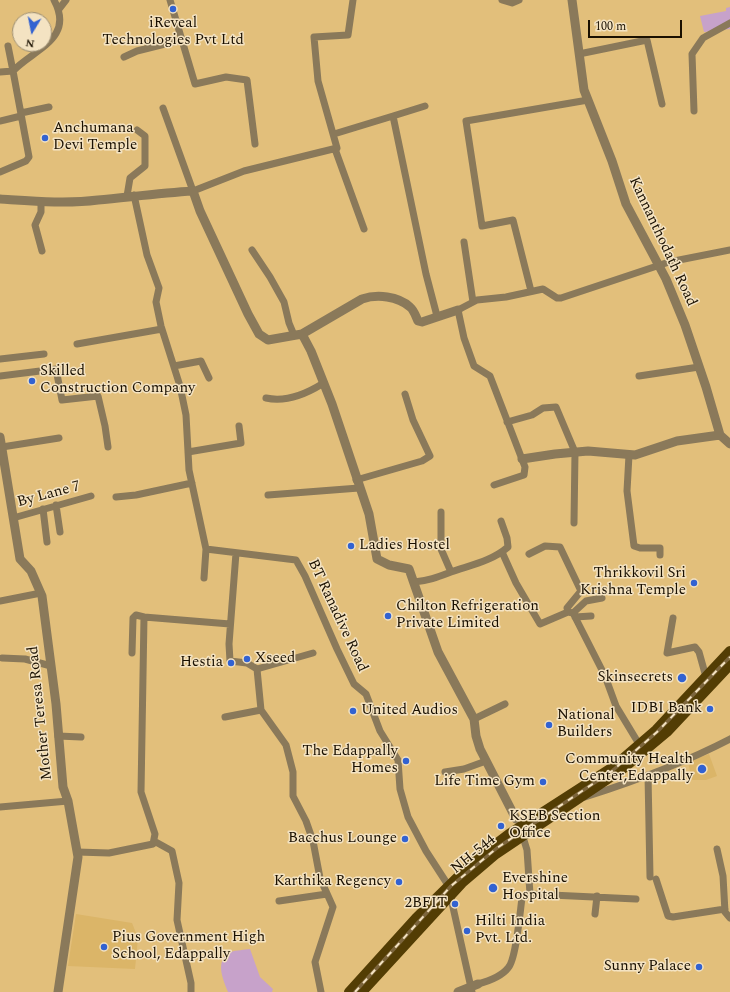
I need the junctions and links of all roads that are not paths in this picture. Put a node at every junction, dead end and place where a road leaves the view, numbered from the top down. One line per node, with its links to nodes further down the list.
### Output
1 (54, 0): 8 (street)
2 (66, 0): 8 (street)
3 (170, 0): 10 (street)
4 (353, 0): 26 (street)
5 (502, 0): 6 (street)
6 (519, 0)
7 (572, 0): 12 (street, Kannanthodath Road)
8 (58, 9): 14 (street)
9 (730, 23): 21 (street)
10 (181, 40): 13 (street); 27 (street)
11 (8, 46): 14 (street)
12 (579, 54): 16 (street, Kannanthodath Road); 17 (street)
13 (124, 56)
14 (13, 71): 15 (street); 22 (street)
15 (0, 72)
16 (588, 100): 39 (street, Kannanthodath Road); 40 (street)
17 (662, 104)
18 (425, 106): 23 (street)
19 (49, 107): 22 (street)
20 (163, 108): 30 (street)
21 (694, 111)
22 (21, 114): 24 (street); 29 (street)
23 (393, 116): 26 (street); 43 (street)
24 (0, 121)
25 (137, 130): 31 (street)
26 (334, 134): 28 (street)
27 (255, 144)
28 (334, 149): 30 (street); 34 (street)
29 (0, 172)
30 (193, 191): 31 (street); 45 (street)
31 (131, 195): 33 (street); 44 (street)
32 (0, 198): 33 (street)
33 (41, 202): 38 (street)
34 (364, 229)
35 (464, 242): 41 (street)
36 (252, 250): 45 (street)
37 (730, 250): 39 (street)
38 (42, 251)
39 (659, 266): 40 (street); 50 (street, Kannanthodath Road)
40 (531, 291): 41 (street)
41 (473, 302): 42 (street)
42 (458, 310): 43 (street); 57 (street)
43 (438, 316): 45 (street)
44 (162, 329): 46 (street); 49 (street)
45 (298, 335): 54 (street)
46 (77, 344)
47 (44, 354): 48 (street)
48 (0, 359)
49 (174, 366): 53 (street); 65 (street)
50 (699, 367): 52 (street); 59 (street, Kannanthodath Road)
51 (0, 376): 64 (street)
52 (639, 376)
53 (209, 378)
54 (322, 384): 56 (street); 70 (street)
55 (405, 394): 70 (street)
56 (266, 398)
57 (507, 422): 66 (street); 68 (street)
58 (239, 426): 65 (street)
59 (720, 435): 62 (street); 67 (street)
60 (0, 437): 63 (street, Mother Teresa Road)
61 (59, 438): 63 (street)
62 (730, 444)
63 (2, 447): 78 (street, Mother Teresa Road)
64 (108, 447)
65 (188, 452): 69 (street)
66 (574, 452): 67 (street); 68 (street); 80 (street)
67 (629, 455): 87 (street)
68 (522, 459): 71 (street)
69 (192, 483): 74 (street); 83 (street)
70 (358, 484): 72 (street); 90 (street)
71 (494, 485)
72 (268, 495)
73 (91, 496): 75 (street, By Lane 7)
74 (116, 497)
75 (56, 505): 76 (street, By Lane 7); 81 (street)
76 (43, 509): 78 (street, By Lane 7); 82 (street)
77 (441, 512): 88 (street)
78 (14, 518): 91 (street, Mother Teresa Road)
79 (501, 521): 84 (street)
80 (574, 522)
81 (60, 532)
82 (47, 542)
83 (206, 549): 85 (street, BT Ranadive Road); 89 (street)
84 (502, 552): 88 (street); 94 (street)
85 (236, 553): 98 (street); 126 (street, BT Ranadive Road)
86 (529, 554): 94 (street)
87 (660, 555)
88 (451, 572): 90 (street)
89 (204, 578)
90 (414, 582): 110 (street)
91 (40, 593): 93 (street); 104 (street, Mother Teresa Road)
92 (602, 598): 94 (street)
93 (0, 601)
94 (572, 614): 95 (street); 114 (street)
95 (591, 616)
96 (144, 617): 98 (street); 100 (street); 123 (street)
97 (673, 618): 106 (street)
98 (230, 624): 105 (street)
99 (730, 651): 106 (main road, NH-544)
100 (132, 653)
101 (313, 653): 105 (street)
102 (2, 658): 104 (street)
103 (730, 665): 118 (main road, NH-544)
104 (51, 666): 111 (street, Mother Teresa Road)
105 (257, 669): 108 (street)
106 (706, 677): 114 (main road, NH-544)
107 (505, 704): 110 (street)
108 (261, 710): 109 (street); 127 (street)
109 (225, 718)
110 (474, 719): 115 (street)
111 (58, 736): 112 (street); 119 (street, Mother Teresa Road)
112 (81, 737)
113 (730, 739): 117 (street)
114 (639, 744): 118 (main road, NH-544)
115 (486, 761): 116 (street); 121 (street)
116 (445, 772)
117 (648, 775): 118 (street); 133 (street)
118 (576, 796): 121 (main road, NH-544); 122 (main road, NH-544)
119 (68, 801): 120 (street); 125 (street, Mother Teresa Road)
120 (0, 807)
121 (517, 823): 126 (main road, NH-544)
122 (523, 837): 128 (street); 130 (main road, NH-544)
123 (154, 841): 125 (street); 138 (street)
124 (717, 849): 133 (street)
125 (77, 852): 137 (street, Mother Teresa Road)
126 (448, 885): 130 (street, BT Ranadive Road); 140 (main road, NH-544)
127 (327, 894): 132 (street); 139 (street)
128 (530, 894): 129 (street); 136 (street)
129 (597, 896): 131 (street); 134 (street)
130 (449, 898): 136 (street, BT Ranadive Road); 141 (main road, NH-544)
131 (636, 899)
132 (279, 901)
133 (725, 909): 135 (street)
134 (595, 914)
135 (730, 918)
136 (474, 988): 142 (street)
137 (58, 992)
138 (191, 992)
139 (321, 992)
140 (349, 992)
141 (362, 992)
142 (458, 992)

